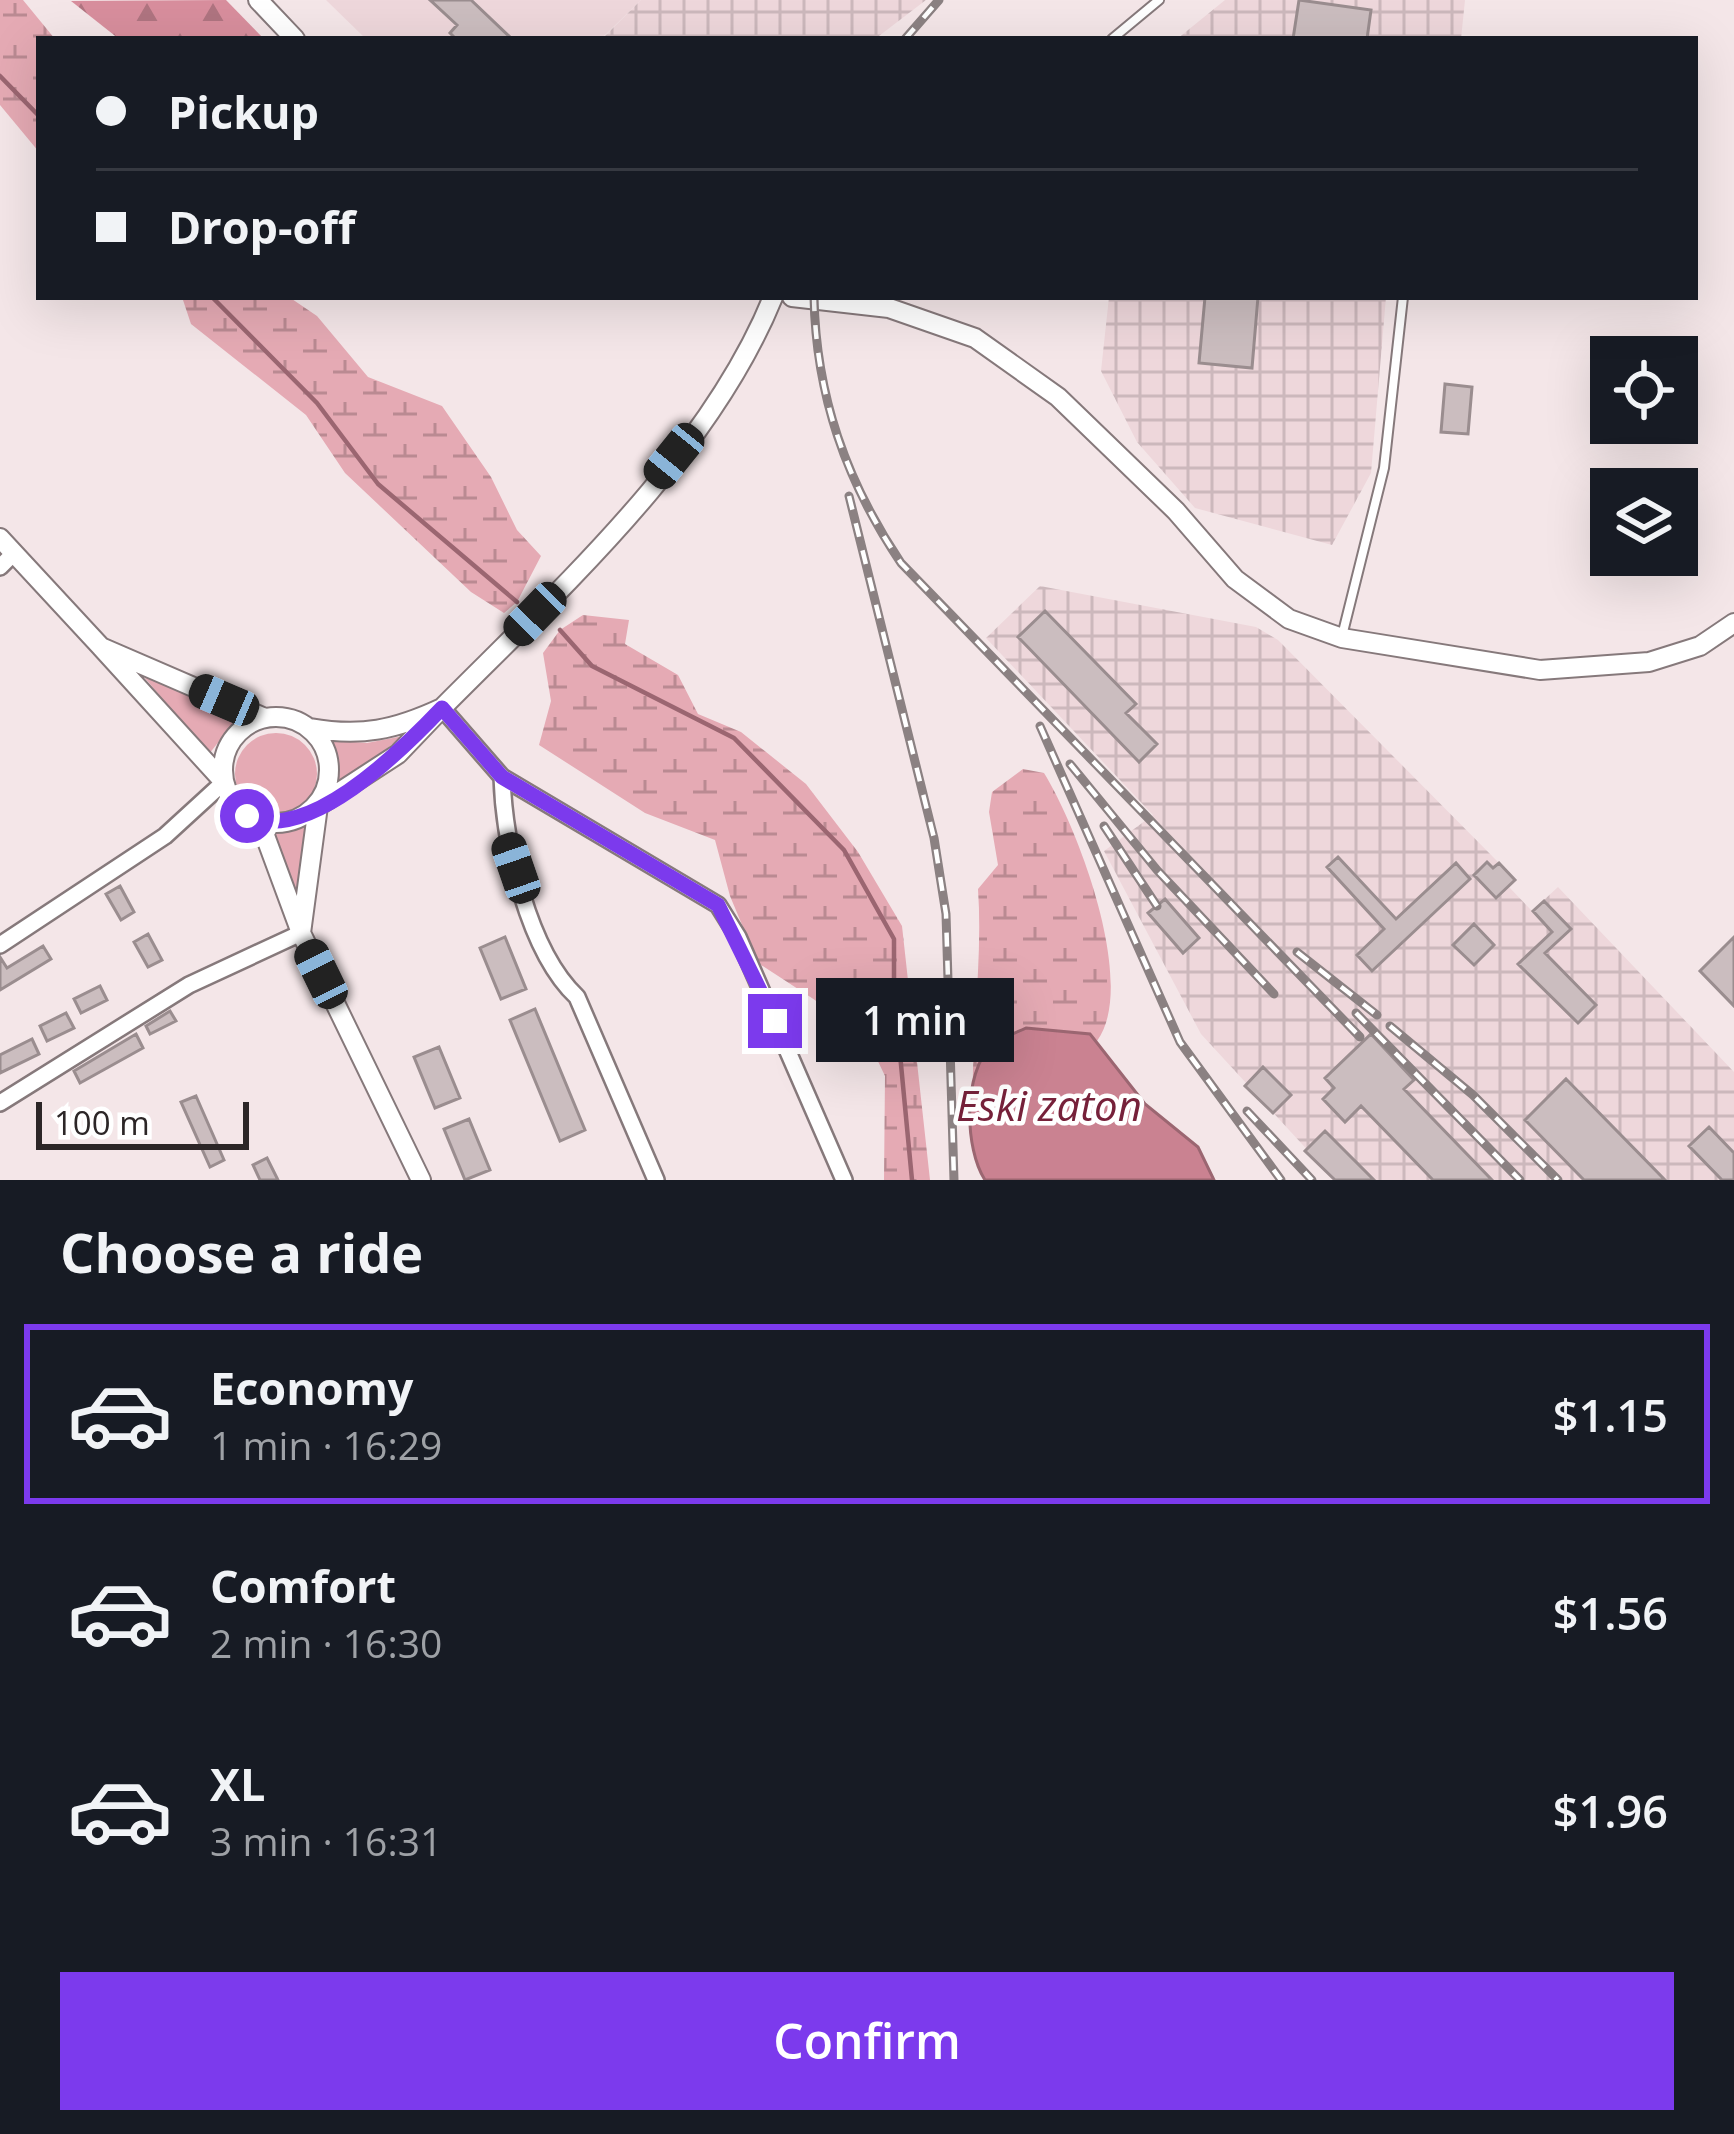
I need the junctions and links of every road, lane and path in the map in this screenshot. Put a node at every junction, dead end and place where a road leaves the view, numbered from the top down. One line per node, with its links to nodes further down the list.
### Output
1 (258, 0): 3 (street)
2 (1159, 0): 4 (lane)
3 (292, 36)
4 (1116, 36)
5 (771, 300): 13 (street)
6 (808, 300): 7 (street)
7 (858, 300): 11 (street)
8 (1403, 300): 11 (lane)
9 (5, 553): 12 (street)
10 (1734, 623): 11 (street)
11 (1342, 638)
12 (100, 647): 14 (street); 17 (street)
13 (442, 708): 15 (street); 16 (street); 18 (street)
14 (265, 718): 15 (street); 17 (street)
15 (310, 728): 18 (street)
16 (502, 777): 24 (street); 25 (street)
17 (224, 782): 19 (street); 21 (street)
18 (317, 806): 19 (street); 20 (street)
19 (260, 822): 20 (street)
20 (301, 933): 22 (street); 23 (street)
21 (0, 945)
22 (0, 1103)
23 (421, 1180)
24 (656, 1180)
25 (844, 1180)

